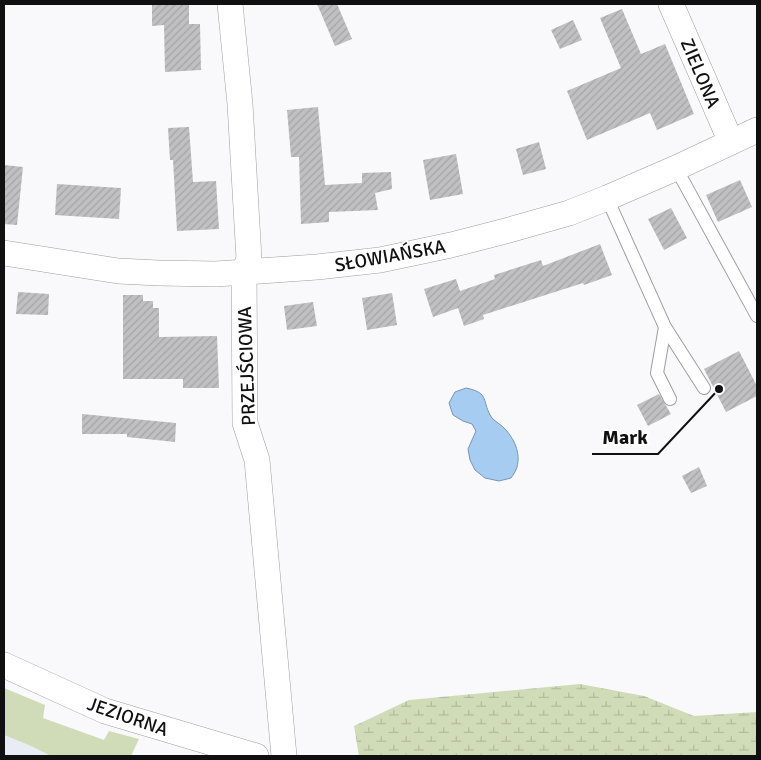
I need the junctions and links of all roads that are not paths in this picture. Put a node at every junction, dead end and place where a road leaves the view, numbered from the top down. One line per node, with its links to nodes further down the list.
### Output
1 (230, 4): 8 (street, PRZEJŚCIOWA)
2 (671, 4): 4 (street, ZIELONA)
3 (757, 130): 4 (street, SŁOWIAŃSKA)
4 (731, 142): 5 (street, SŁOWIAŃSKA)
5 (676, 168): 6 (street, SŁOWIAŃSKA); 9 (lane)
6 (606, 198): 8 (street, SŁOWIAŃSKA); 10 (lane)
7 (4, 252): 8 (street, SŁOWIAŃSKA)
8 (244, 271): 15 (street, PRZEJŚCIOWA)
9 (757, 316)
10 (665, 327): 11 (lane); 12 (lane)
11 (704, 388)
12 (670, 399)
13 (4, 665): 14 (street, JEZIORNA)
14 (256, 756)
15 (284, 756)

